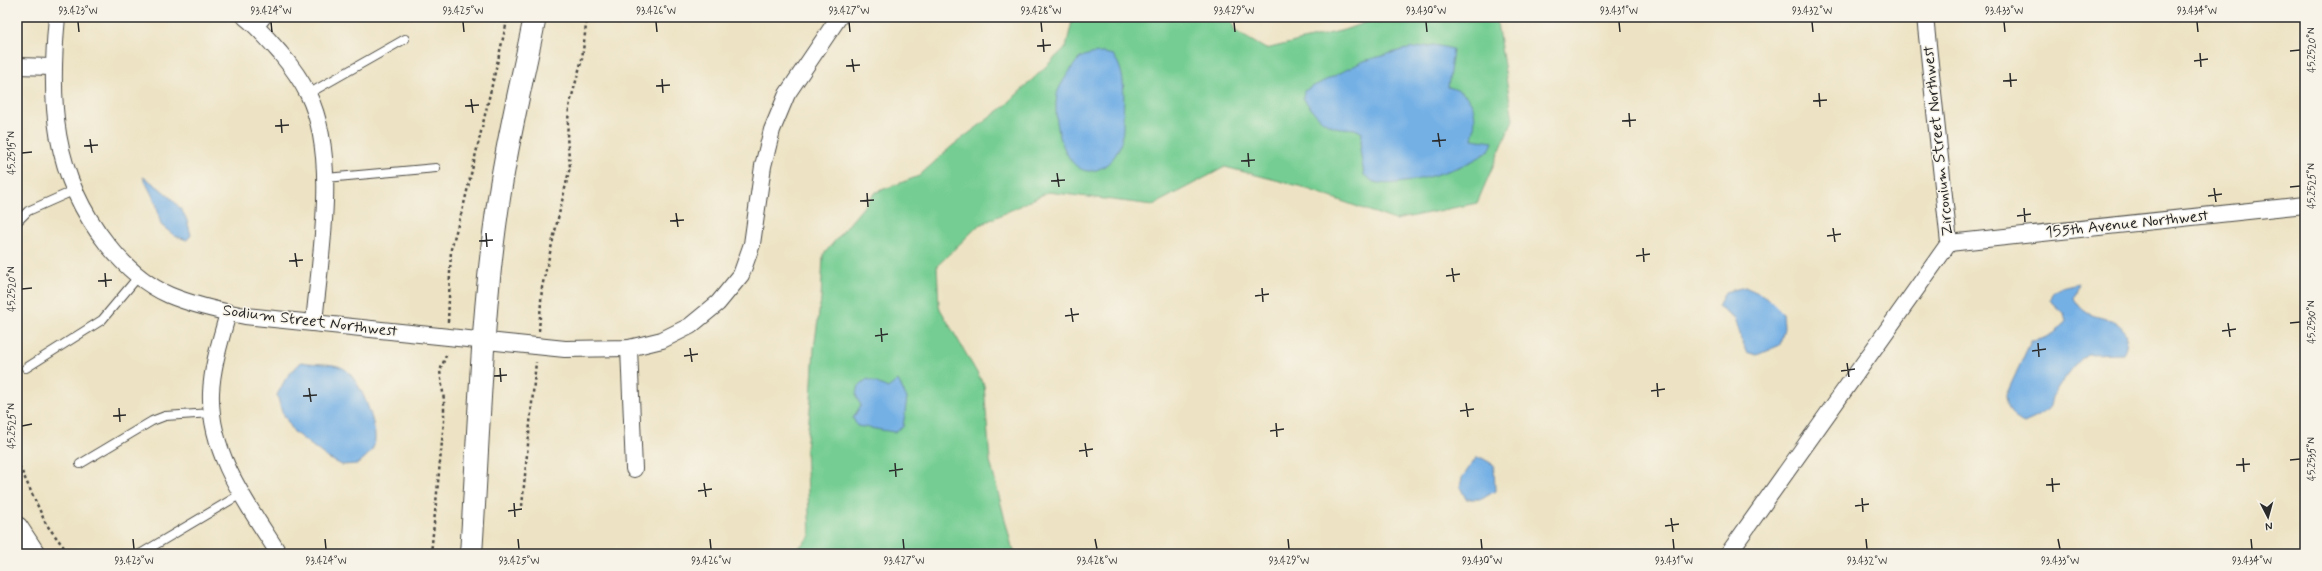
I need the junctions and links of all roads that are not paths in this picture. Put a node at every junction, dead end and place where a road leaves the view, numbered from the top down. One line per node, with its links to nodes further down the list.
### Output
1 (57, 17): 9 (street, Sodium Street Northwest)
2 (244, 17): 6 (street)
3 (535, 17): 20 (street)
4 (839, 17): 21 (street)
5 (1925, 17): 16 (street, Zirconium Street Northwest)
6 (264, 22): 10 (street)
7 (405, 39): 10 (lane)
8 (17, 66): 9 (street)
9 (52, 66): 13 (street, Sodium Street Northwest)
10 (308, 94): 12 (street)
11 (436, 168): 12 (lane)
12 (326, 178): 19 (street)
13 (73, 191): 15 (lane); 17 (street, Sodium Street Northwest)
14 (2305, 205): 16 (street, 155th Avenue Northwest)
15 (17, 222)
16 (1949, 244): 32 (street, Zirconium Street Northwest)
17 (138, 277): 18 (street, Sodium Street Northwest); 22 (lane)
18 (228, 313): 19 (street, Sodium Street Northwest); 23 (street)
19 (314, 323): 20 (street, Sodium Street Northwest)
20 (485, 341): 21 (street); 31 (street)
21 (629, 348): 25 (street)
22 (26, 368)
23 (212, 413): 24 (lane); 26 (street)
24 (80, 464)
25 (634, 469)
26 (241, 494): 29 (lane); 30 (street)
27 (17, 528): 28 (street)
28 (34, 554)
29 (140, 554)
30 (279, 554)
31 (471, 554)
32 (1728, 554)

